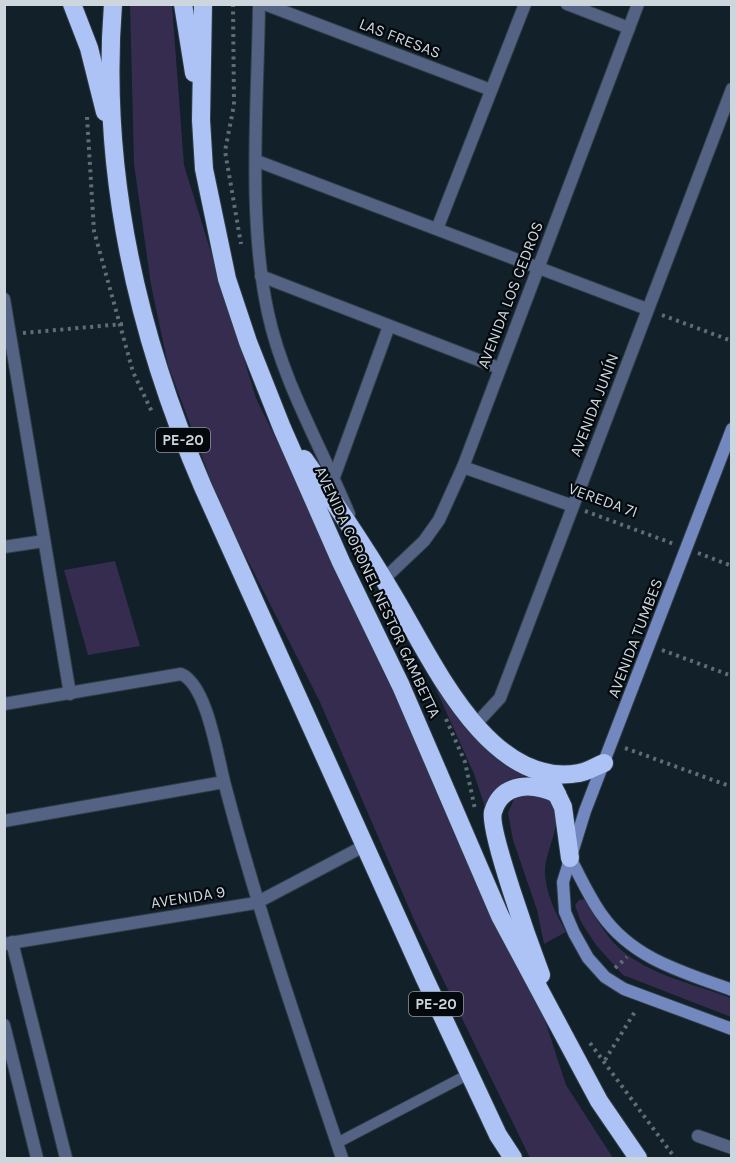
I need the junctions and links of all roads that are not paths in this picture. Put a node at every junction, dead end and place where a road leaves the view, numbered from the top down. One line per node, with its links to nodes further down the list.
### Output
1 (72, 4): 14 (highway)
2 (113, 4): 14 (highway, PE-20)
3 (183, 4): 13 (highway)
4 (203, 4): 13 (highway, AVENIDA CORONEL NESTOR GAMBETTA)
5 (259, 4): 15 (street)
6 (264, 4): 12 (street, LAS FRESAS)
7 (525, 4): 12 (street)
8 (567, 4): 10 (street)
9 (638, 4): 10 (street, AVENIDA LOS CEDROS)
10 (628, 28): 17 (street, AVENIDA LOS CEDROS)
11 (732, 89): 20 (street, AVENIDA JUNÍN)
12 (491, 90): 16 (street)
13 (201, 120): 23 (highway, AVENIDA CORONEL NESTOR GAMBETTA)
14 (113, 152): 41 (highway, PE-20)
15 (257, 161): 16 (street); 18 (street)
16 (437, 230): 17 (street)
17 (538, 268): 20 (street); 22 (street, AVENIDA LOS CEDROS)
18 (261, 276): 21 (street); 27 (street)
19 (5, 302): 30 (street)
20 (647, 309): 28 (street, AVENIDA JUNÍN)
21 (389, 326): 22 (street); 27 (street)
22 (499, 368): 26 (street, AVENIDA LOS CEDROS)
23 (282, 428): 29 (highway); 47 (highway, AVENIDA CORONEL NESTOR GAMBETTA)
24 (732, 429): 25 (street, AVENIDA TUMBES)
25 (727, 456): 36 (street, AVENIDA TUMBES)
26 (463, 466): 28 (street, VEREDA 7I); 32 (street, AVENIDA LOS CEDROS)
27 (334, 477): 29 (street)
28 (573, 506): 35 (street, AVENIDA JUNÍN)
29 (357, 534): 32 (highway)
30 (44, 541): 31 (street); 33 (street)
31 (4, 547)
32 (384, 579): 35 (highway)
33 (69, 694): 34 (street); 38 (street)
34 (4, 704)
35 (475, 725): 37 (highway)
36 (604, 763): 37 (highway); 42 (street, AVENIDA TUMBES)
37 (545, 771): 39 (highway)
38 (224, 782): 40 (street); 43 (street)
39 (557, 794): 42 (highway); 47 (highway)
40 (4, 820)
41 (364, 846): 43 (street, AVENIDA 9); 49 (highway, PE-20)
42 (570, 858): 45 (street); 48 (street, AVENIDA TUMBES)
43 (256, 903): 44 (street, AVENIDA 9); 51 (street)
44 (8, 943): 54 (street)
45 (732, 990)
46 (4, 1025): 53 (street)
47 (562, 1027): 57 (highway, AVENIDA CORONEL NESTOR GAMBETTA)
48 (732, 1029)
49 (469, 1074): 51 (lane); 56 (highway, PE-20)
50 (698, 1136): 52 (street)
51 (337, 1143): 55 (street)
52 (732, 1148)
53 (37, 1158)
54 (66, 1158)
55 (342, 1158)
56 (513, 1158)
57 (638, 1158)

